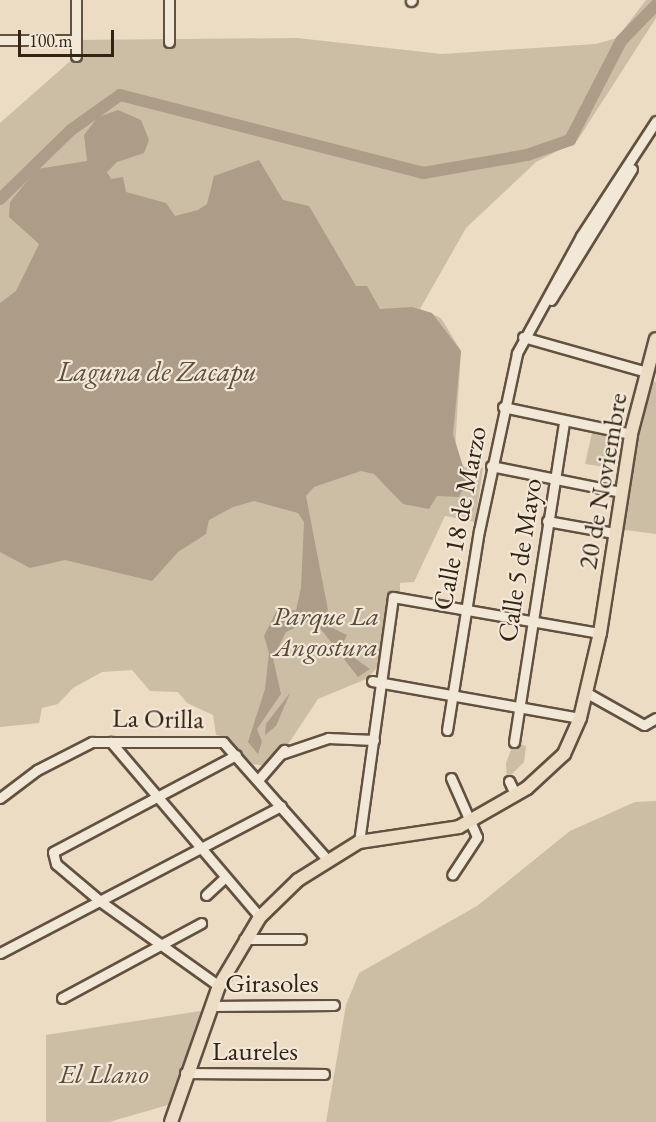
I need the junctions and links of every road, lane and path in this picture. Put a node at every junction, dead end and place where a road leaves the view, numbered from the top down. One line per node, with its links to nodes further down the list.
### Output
1 (76, 0): 4 (street)
2 (170, 0): 5 (street)
3 (0, 40): 4 (street)
4 (75, 40): 6 (street)
5 (169, 42)
6 (76, 56)
7 (656, 122): 9 (street, Calle 18 de Marzo)
8 (656, 132): 9 (street, Calle 18 de Marzo)
9 (525, 338): 11 (street); 12 (street, Calle 18 de Marzo)
10 (656, 339): 11 (main road, 20 de Noviembre)
11 (647, 372): 14 (main road, 20 de Noviembre)
12 (503, 407): 13 (street); 15 (street, Calle 18 de Marzo)
13 (564, 421): 14 (street); 16 (street, Calle 5 de Mayo)
14 (631, 434): 17 (main road, 20 de Noviembre)
15 (492, 466): 16 (street); 20 (street, Calle 18 de Marzo)
16 (555, 480): 17 (street); 18 (street, Calle 5 de Mayo)
17 (621, 492): 19 (main road, 20 de Noviembre)
18 (547, 521): 19 (street); 21 (street, Calle 5 de Mayo)
19 (614, 533): 22 (main road, 20 de Noviembre)
20 (465, 609): 21 (street); 23 (street); 25 (street, Calle 18 de Marzo)
21 (532, 622): 22 (street); 26 (street, Calle 5 de Mayo)
22 (600, 633): 24 (main road, 20 de Noviembre)
23 (377, 681): 25 (street); 30 (street)
24 (586, 693): 27 (main road, 20 de Noviembre); 28 (street)
25 (452, 694): 26 (street); 29 (street, Calle 18 de Marzo)
26 (519, 706): 27 (street); 32 (street, Calle 5 de Mayo)
27 (580, 717): 41 (main road, 20 de Noviembre)
28 (656, 718)
29 (447, 730)
30 (374, 740): 34 (street); 46 (street)
31 (111, 742): 35 (street, La Orilla); 42 (street, La Orilla); 43 (street)
32 (514, 742)
33 (286, 746): 34 (street)
34 (281, 754): 37 (street)
35 (236, 755): 36 (street); 43 (street)
36 (246, 766): 37 (street); 39 (street)
37 (272, 769): 39 (street)
38 (451, 778): 45 (street)
39 (258, 780): 44 (street)
40 (509, 782): 41 (street)
41 (514, 794): 45 (main road, 20 de Noviembre)
42 (0, 798)
43 (156, 798): 47 (street); 52 (street)
44 (281, 807): 47 (street); 48 (street)
45 (468, 822): 46 (main road); 49 (street)
46 (358, 842): 48 (main road)
47 (200, 848): 50 (street); 52 (street)
48 (326, 858): 53 (main road)
49 (452, 876)
50 (224, 878): 51 (street); 53 (street)
51 (206, 895)
52 (100, 901): 57 (street); 58 (street)
53 (260, 917): 55 (main road)
54 (201, 923): 57 (street)
55 (244, 939): 56 (street); 59 (main road)
56 (301, 939)
57 (163, 948): 59 (street); 60 (street)
58 (0, 953)
59 (219, 986): 62 (main road)
60 (62, 998)
61 (334, 1005): 62 (street, Girasoles)
62 (210, 1006): 63 (main road)
63 (185, 1073): 64 (street, Laureles); 65 (main road)
64 (324, 1074)
65 (171, 1122)

